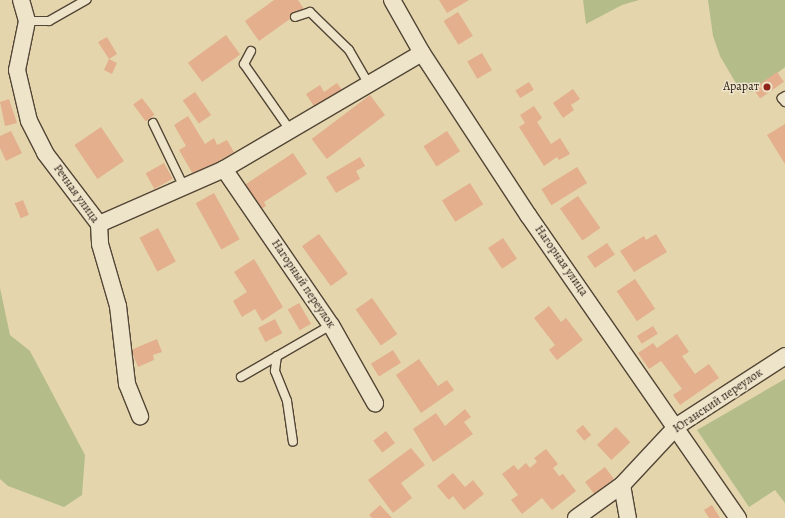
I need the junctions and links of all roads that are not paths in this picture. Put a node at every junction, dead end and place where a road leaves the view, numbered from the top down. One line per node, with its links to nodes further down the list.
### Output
1 (21, 0): 5 (street)
2 (86, 0): 5 (lane)
3 (392, 0): 7 (street, Нагорная улица)
4 (295, 17): 8 (lane)
5 (28, 20): 15 (street, Речная улица)
6 (251, 51): 12 (lane)
7 (422, 53): 8 (street); 22 (street, Нагорная улица)
8 (369, 84): 12 (street)
9 (785, 96): 10 (lane)
10 (785, 102)
11 (153, 124): 14 (lane)
12 (290, 130): 13 (street)
13 (224, 170): 14 (street); 16 (street, Нагорный переулок)
14 (184, 187): 15 (street)
15 (99, 224): 21 (street, Речная улица)
16 (331, 325): 17 (lane); 20 (street, Нагорный переулок)
17 (277, 356): 19 (lane); 23 (lane)
18 (785, 356): 22 (street, Юганский переулок)
19 (241, 377)
20 (375, 403)
21 (140, 417)
22 (677, 426): 24 (street, Юганский переулок); 27 (street, Нагорная улица)
23 (293, 442)
24 (622, 485): 25 (street, Юганский переулок); 26 (street)
25 (576, 518)
26 (628, 518)
27 (738, 518)

